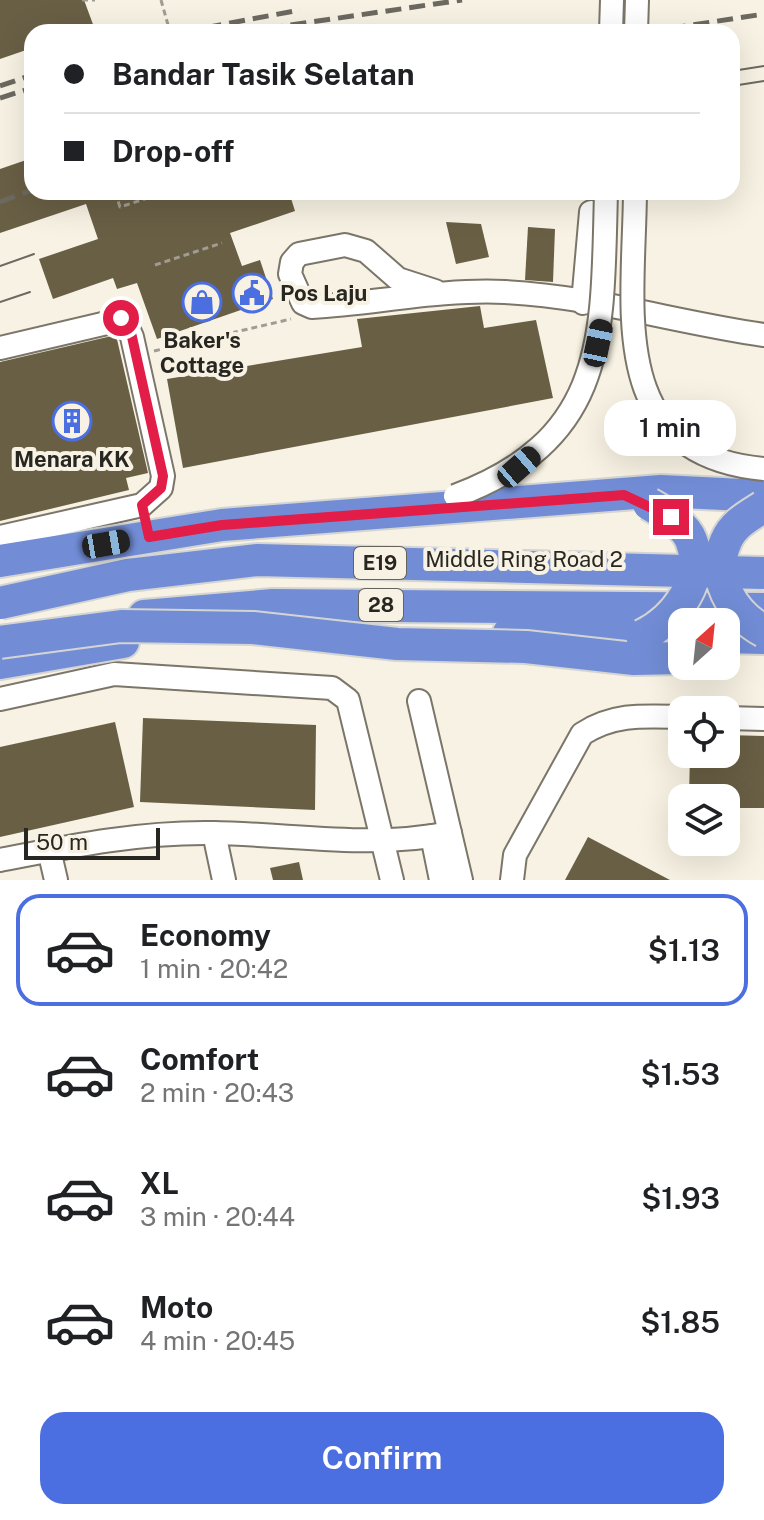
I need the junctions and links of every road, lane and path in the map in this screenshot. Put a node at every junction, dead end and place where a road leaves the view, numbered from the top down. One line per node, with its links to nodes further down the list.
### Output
1 (82, 0): 2 (path)
2 (95, 0)
3 (161, 0): 6 (path)
4 (612, 0): 7 (street)
5 (637, 0): 8 (street)
6 (168, 24)
7 (611, 24)
8 (636, 24)
9 (118, 200): 10 (path)
10 (141, 200)
11 (606, 200): 26 (street, bridge)
12 (635, 200): 22 (street, bridge)
13 (591, 212): 17 (street)
14 (222, 243): 15 (path)
15 (155, 265)
16 (435, 291): 16 (street); 17 (street)
17 (583, 303): 19 (street)
18 (283, 323): 21 (path)
19 (764, 335)
20 (0, 348): 25 (street)
21 (151, 352)
22 (764, 469)
23 (636, 500): 24 (highway); 26 (highway); 35 (highway, bridge)
24 (764, 503): 34 (highway, bridge)
25 (142, 505): 27 (street); 28 (street)
26 (222, 525): 28 (highway)
27 (0, 537)
28 (149, 537): 29 (highway)
29 (0, 561)
30 (764, 561): 32 (highway, Middle Ring Road 2 / 28)
31 (764, 573): 32 (highway, E19, bridge)
32 (0, 602)
33 (764, 609): 39 (highway, 28)
34 (764, 631)
35 (642, 636): 36 (highway); 43 (highway)
36 (668, 636)
37 (740, 637): 38 (highway)
38 (764, 638)
39 (0, 642): 42 (highway, bridge)
40 (764, 656): 41 (highway)
41 (740, 657)
42 (668, 658)
43 (0, 663)
44 (0, 699): 51 (street)
45 (419, 701): 50 (street)
46 (668, 717): 59 (street)
47 (740, 718): 48 (street)
48 (764, 719)
49 (214, 833): 51 (street); 52 (street); 55 (street)
50 (441, 834): 51 (street); 57 (street); 58 (street)
51 (384, 843): 56 (street)
52 (49, 850): 53 (street); 54 (street)
53 (0, 860)
54 (56, 880)
55 (224, 880)
56 (392, 880)
57 (441, 880)
58 (461, 880)
59 (512, 880)

